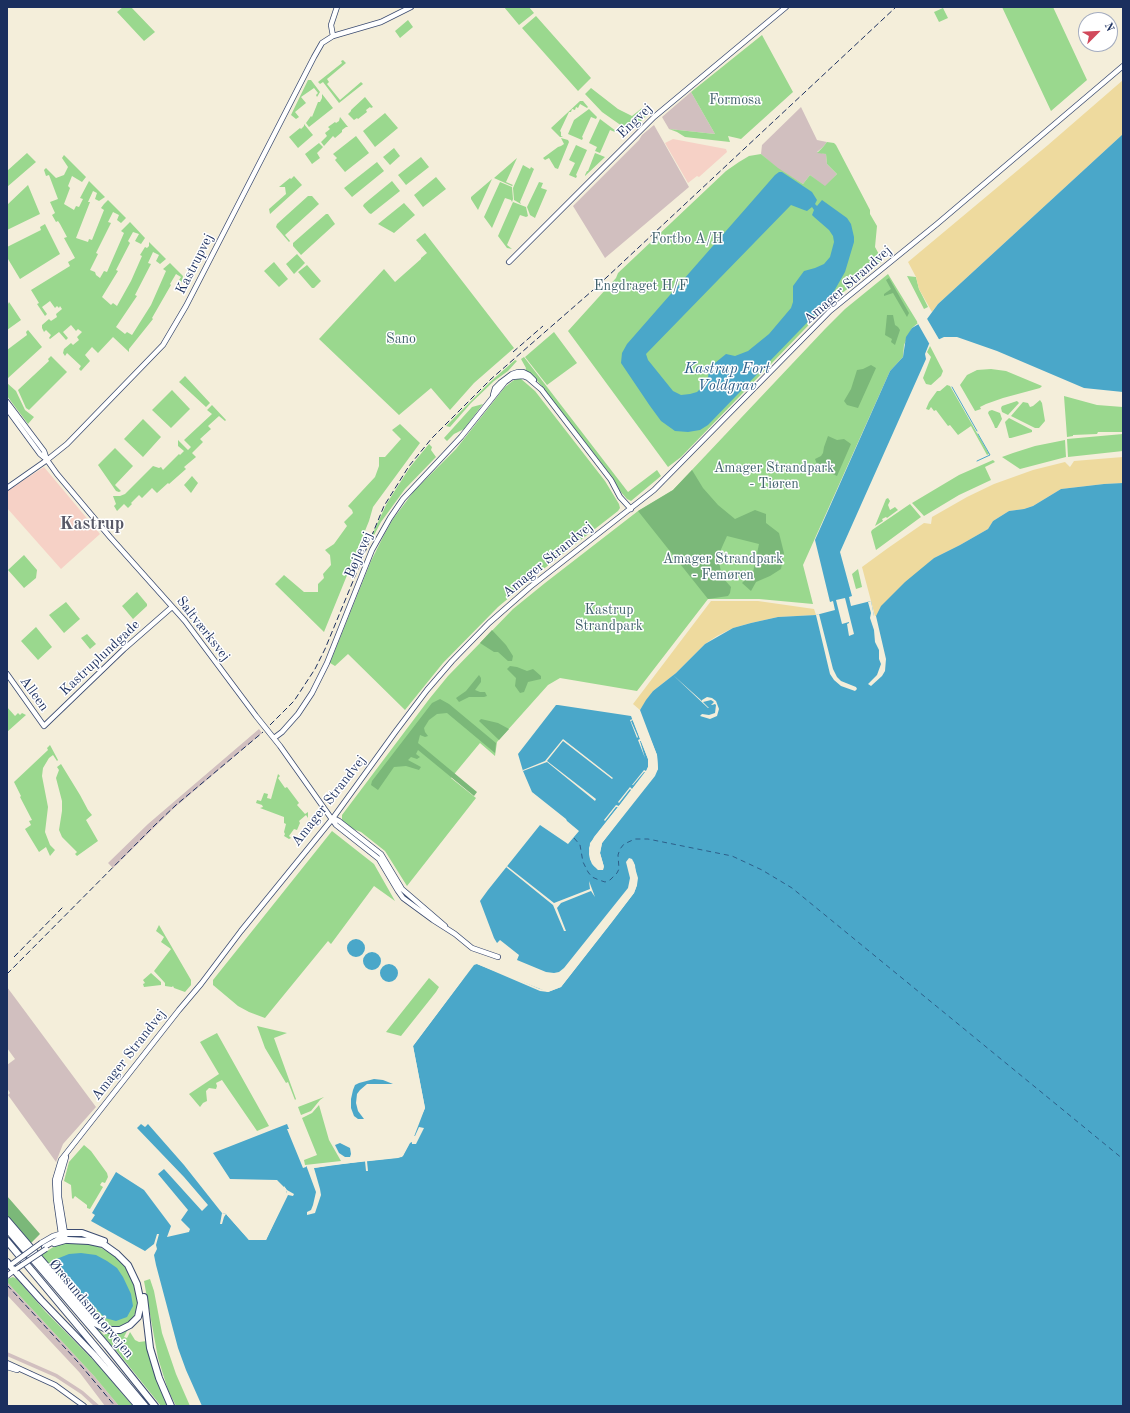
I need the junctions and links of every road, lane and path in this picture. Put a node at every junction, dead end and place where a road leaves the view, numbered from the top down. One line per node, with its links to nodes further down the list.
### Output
1 (337, 7): 4 (street)
2 (411, 7): 4 (street)
3 (786, 7): 6 (street, Engvej)
4 (333, 36): 9 (street, Kastrupvej)
5 (1123, 66): 11 (street, Amager Strandvej)
6 (509, 262)
7 (7, 402): 9 (street, Saltværksvej)
8 (7, 410): 9 (street, Saltværksvej)
9 (48, 460): 10 (street, Kastrupvej); 12 (street, Saltværksvej)
10 (7, 488)
11 (631, 509): 15 (street, Bøjlevej); 16 (street, Amager Strandvej)
12 (172, 607): 14 (street, Kastruplundgade); 15 (street, Saltværksvej)
13 (7, 674): 14 (street, Alleen)
14 (44, 726)
15 (274, 738): 16 (street, Saltværksvej)
16 (332, 818): 17 (street); 20 (street, Amager Strandvej)
17 (498, 956)
18 (7, 1220): 20 (highway)
19 (7, 1229): 31 (highway, Øresundsmotorvejen)
20 (65, 1236): 22 (street); 22 (street); 32 (highway)
21 (7, 1241): 30 (highway, Øresundsmotorvejen)
22 (44, 1246): 23 (street, bridge); 23 (street, bridge)
23 (11, 1266): 24 (street); 29 (highway)
24 (7, 1275)
25 (7, 1363): 27 (street)
26 (7, 1367): 27 (street)
27 (21, 1370): 28 (street)
28 (84, 1406)
29 (138, 1406)
30 (145, 1406)
31 (155, 1406)
32 (171, 1406)

